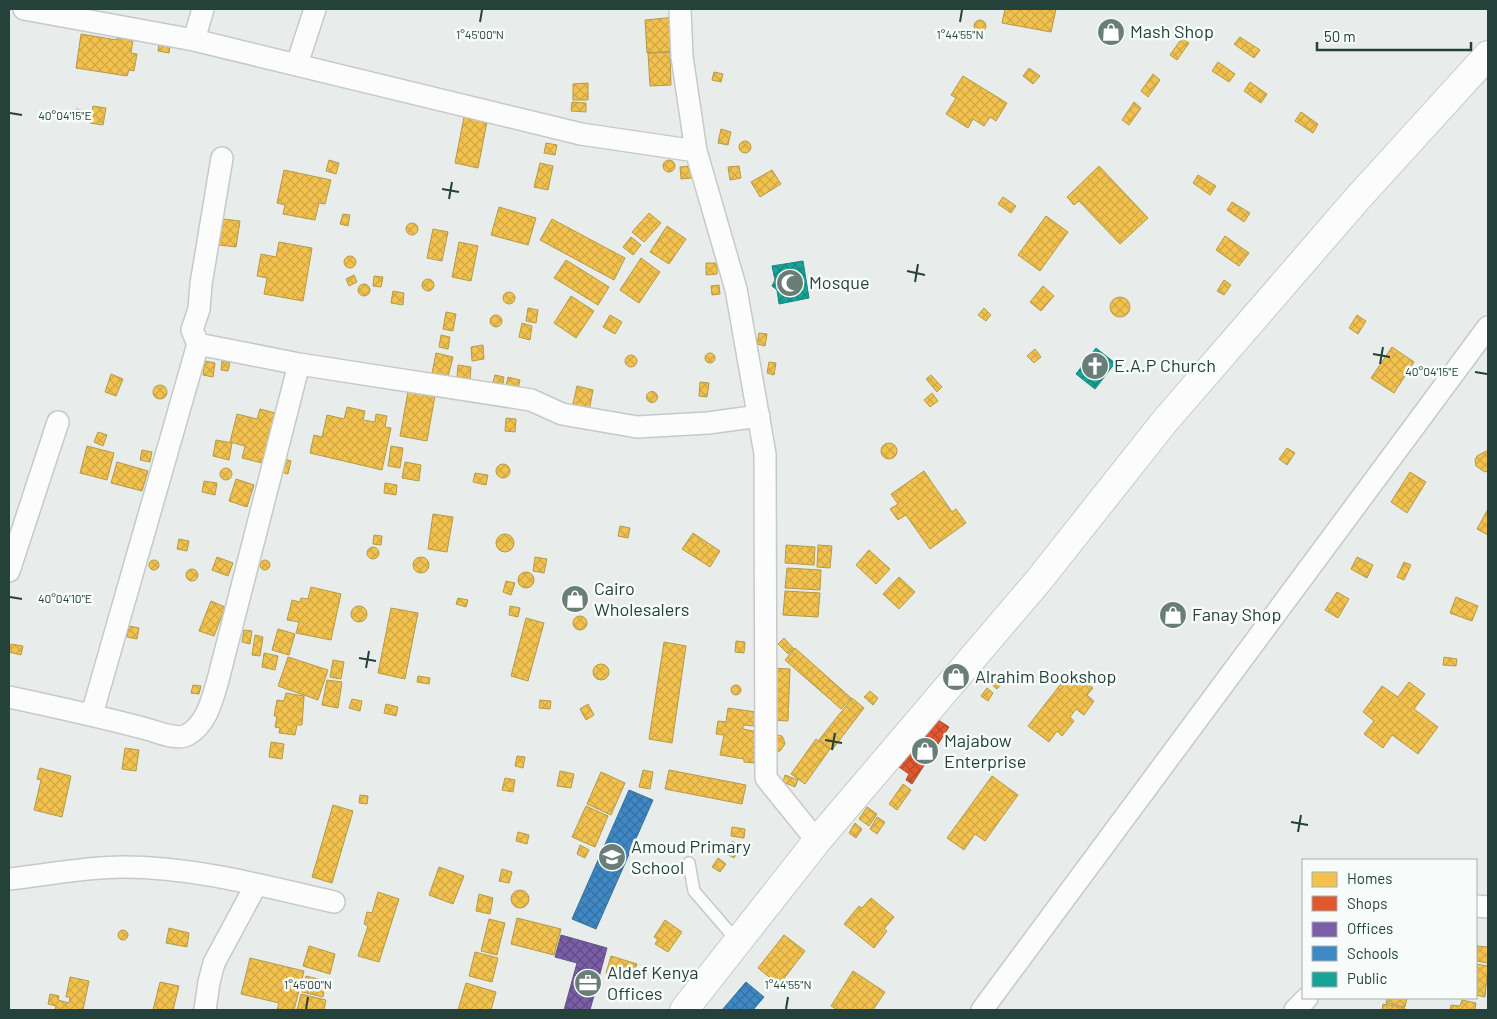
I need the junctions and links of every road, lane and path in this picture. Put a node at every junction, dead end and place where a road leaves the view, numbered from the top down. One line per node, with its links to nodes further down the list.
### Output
1 (24, 9): 5 (street)
2 (203, 9): 5 (street)
3 (314, 9): 7 (street)
4 (680, 9): 8 (street)
5 (194, 40): 7 (street)
6 (1488, 55): 18 (street)
7 (297, 64): 8 (street)
8 (696, 151): 13 (street)
9 (222, 158): 11 (street)
10 (1488, 327): 27 (street)
11 (198, 344): 12 (street); 17 (street)
12 (299, 364): 13 (street); 17 (street)
13 (759, 416): 18 (street)
14 (58, 422): 15 (street)
15 (9, 571)
16 (9, 697): 17 (street)
17 (92, 714)
18 (817, 840): 23 (street)
19 (689, 863): 23 (lane)
20 (9, 879): 21 (street)
21 (256, 885): 22 (street); 25 (street)
22 (334, 902)
23 (738, 942): 26 (street)
24 (1306, 999): 28 (street)
25 (205, 1010)
26 (684, 1010)
27 (982, 1010)
28 (1295, 1010)

